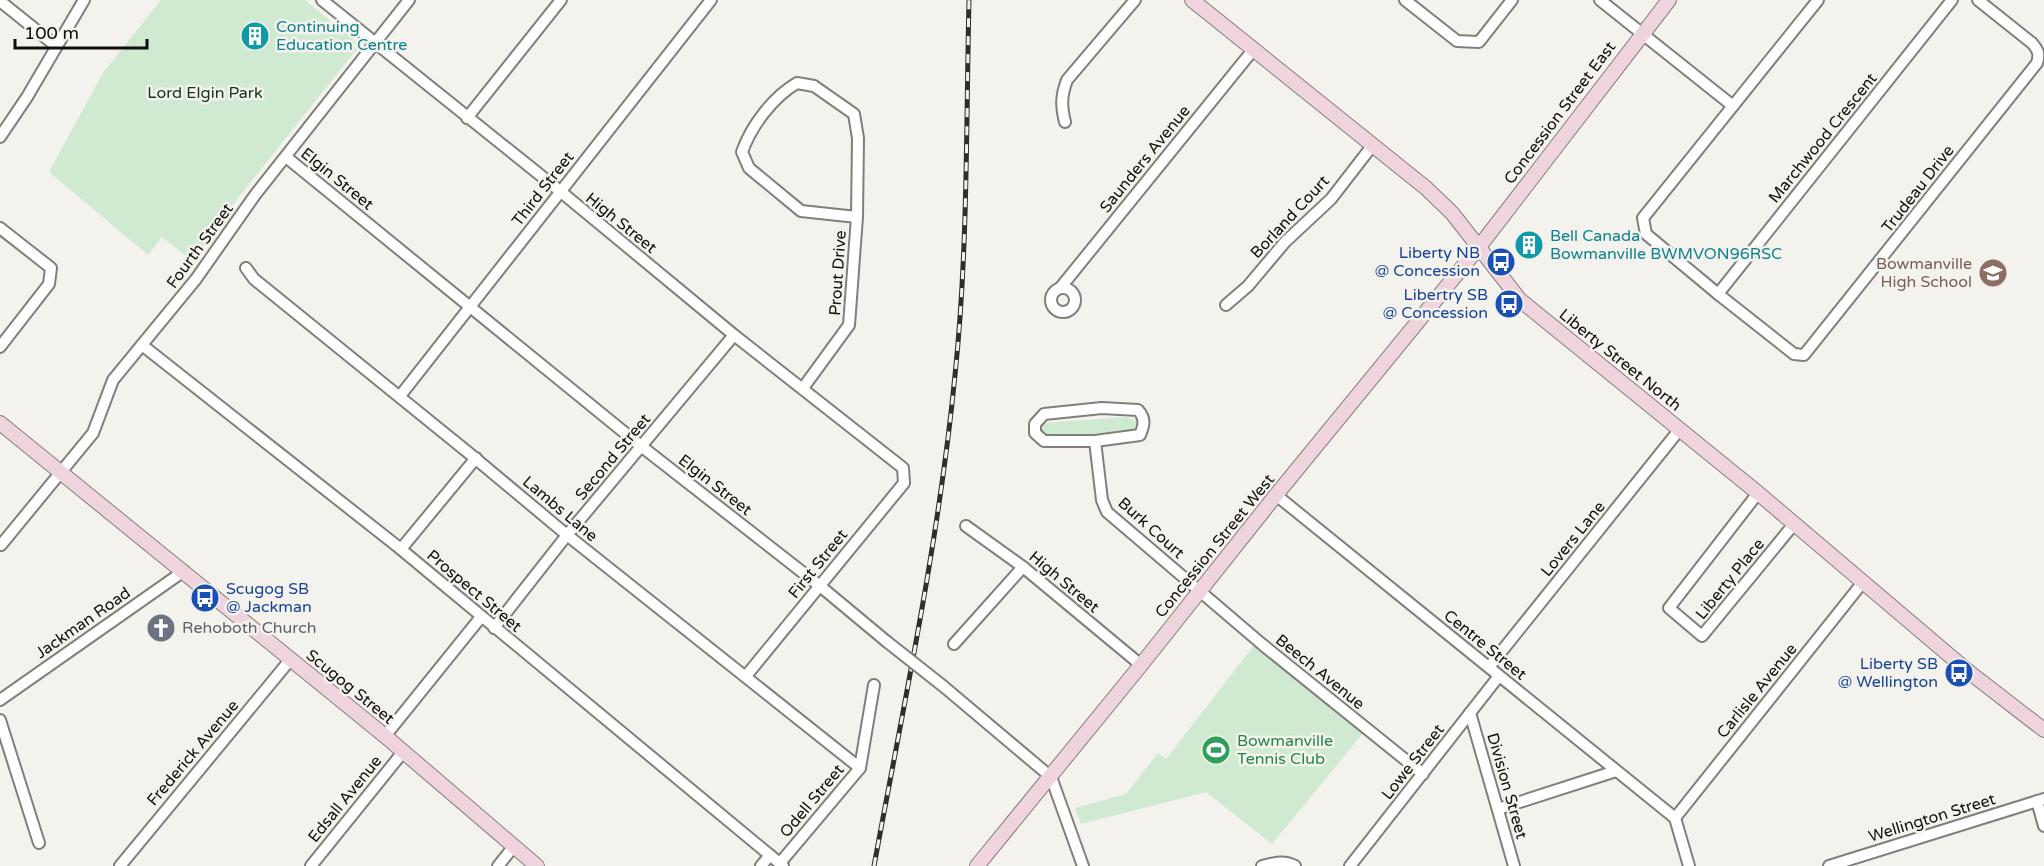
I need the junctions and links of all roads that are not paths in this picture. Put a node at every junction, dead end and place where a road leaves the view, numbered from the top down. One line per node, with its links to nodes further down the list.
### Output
1 (84, 0): 18 (street)
2 (322, 0): 17 (street, High Street)
3 (409, 0): 17 (street, Fourth Street)
4 (561, 0): 21 (street)
5 (711, 0): 26 (street, Third Street)
6 (1135, 0): 22 (street)
7 (1192, 0): 19 (street, Liberty Street North)
8 (1405, 0): 9 (street)
9 (1512, 0)
10 (1600, 0): 16 (street)
11 (1669, 0): 16 (street, Concession Street East)
12 (1818, 0): 20 (street, Trudeau Drive)
13 (1952, 0): 32 (street, Marchwood Crescent)
14 (1978, 0): 32 (street, Trudeau Drive)
15 (0, 1): 18 (street)
16 (1642, 32): 20 (street); 29 (street, Concession Street East)
17 (376, 43): 21 (street, High Street); 25 (street, Fourth Street)
18 (57, 46): 23 (street)
19 (1253, 50): 24 (street, Liberty Street North); 31 (street, Saunders Avenue)
20 (1733, 106): 32 (street, Trudeau Drive)
21 (467, 118): 26 (street, High Street)
22 (1065, 122)
23 (0, 137)
24 (1372, 146): 29 (street, Liberty Street North); 33 (street, Borland Court)
25 (286, 157): 34 (street, Elgin Street); 36 (street, Fourth Street)
26 (560, 191): 34 (street, Third Street); 35 (street, High Street)
27 (857, 217): 27 (street, Prout Drive); 38 (street, Prout Drive)
28 (0, 228): 37 (street)
29 (1479, 247): 41 (street, Liberty Street North); 48 (street, Concession Street West)
30 (246, 268): 39 (street, Lambs Lane)
31 (1061, 287)
32 (1718, 294)
33 (1226, 305)
34 (470, 306): 39 (street, Third Street); 43 (street, Elgin Street)
35 (734, 335): 38 (street, High Street); 43 (street, Second Street)
36 (142, 345): 46 (street, Fourth Street); 53 (street, Prospect Street)
37 (0, 347)
38 (803, 388): 45 (street, High Street)
39 (400, 396): 44 (street, Lambs Lane)
40 (0, 423): 46 (street, Scugog Street)
41 (1680, 429): 47 (street, Liberty Street North); 64 (street, Lovers Lane)
42 (1095, 441): 42 (street); 58 (street, Burk Court)
43 (641, 446): 51 (street, Second Street); 57 (street, Elgin Street)
44 (476, 458): 51 (street, Lambs Lane); 53 (street)
45 (903, 468): 57 (street, First Street)
46 (61, 473): 52 (street, Fourth Street); 55 (street, Scugog Street)
47 (1758, 494): 49 (street, Liberty Street North); 49 (street, Liberty Place)
48 (1276, 495): 58 (street, Concession Street West); 64 (street, Centre Street)
49 (1794, 524): 56 (street, Liberty Street North)
50 (966, 526): 54 (street, High Street)
51 (567, 535): 60 (street, Second Street); 65 (street, Lambs Lane)
52 (1, 545)
53 (401, 549): 59 (street, Prospect Street)
54 (1023, 567): 61 (street); 63 (street, High Street)
55 (184, 571): 62 (street, Scugog Street); 68 (street, Jackman Road)
56 (1863, 582): 71 (street, Liberty Street North); 80 (street, Carlisle Avenue)
57 (820, 586): 65 (street, First Street); 77 (street, Elgin Street, bridge)
58 (1199, 591): 63 (street, Concession Street West); 76 (street, Beech Avenue)
59 (481, 617): 60 (street, Prospect Street); 72 (street)
60 (494, 628): 85 (street, Prospect Street)
61 (954, 644)
62 (290, 660): 72 (street, Scugog Street); 87 (street, Frederick Avenue)
63 (1141, 665): 77 (street, Concession Street West)
64 (1489, 668): 66 (street, Centre Street)
65 (746, 676): 74 (street, Lambs Lane)
66 (1499, 676): 69 (street, Lowe Street); 75 (street, Centre Street)
67 (874, 685): 74 (street, Odell Street)
68 (0, 700)
69 (1470, 713): 76 (street, Lowe Street); 79 (street, Division Street)
70 (0, 720): 82 (street)
71 (2044, 730)
72 (385, 736): 73 (street, Scugog Street)
73 (403, 752): 83 (street, Scugog Street); 88 (street, Edsall Avenue)
74 (860, 768): 86 (street, Odell Street)
75 (1616, 771): 79 (street); 80 (street, Centre Street)
76 (1423, 774): 96 (street, Lowe Street)
77 (1051, 777): 92 (street, Concession Street West); 93 (street)
78 (2041, 800): 81 (street); 84 (street, Wellington Street)
79 (1498, 809): 97 (street, Division Street)
80 (1675, 818): 98 (street)
81 (2044, 826)
82 (39, 843)
83 (514, 846): 89 (street); 90 (street, Scugog Street)
84 (1868, 854): 99 (street, Wellington Street); 100 (street)
85 (770, 855): 86 (street, Prospect Street); 91 (street, Odell Street)
86 (782, 865)
87 (120, 866)
88 (311, 866)
89 (498, 866)
90 (537, 866)
91 (761, 866)
92 (977, 866)
93 (1083, 866)
94 (1262, 866): 95 (street)
95 (1295, 866)
96 (1350, 866)
97 (1514, 866)
98 (1689, 866)
99 (1829, 866)
100 (1872, 866)

